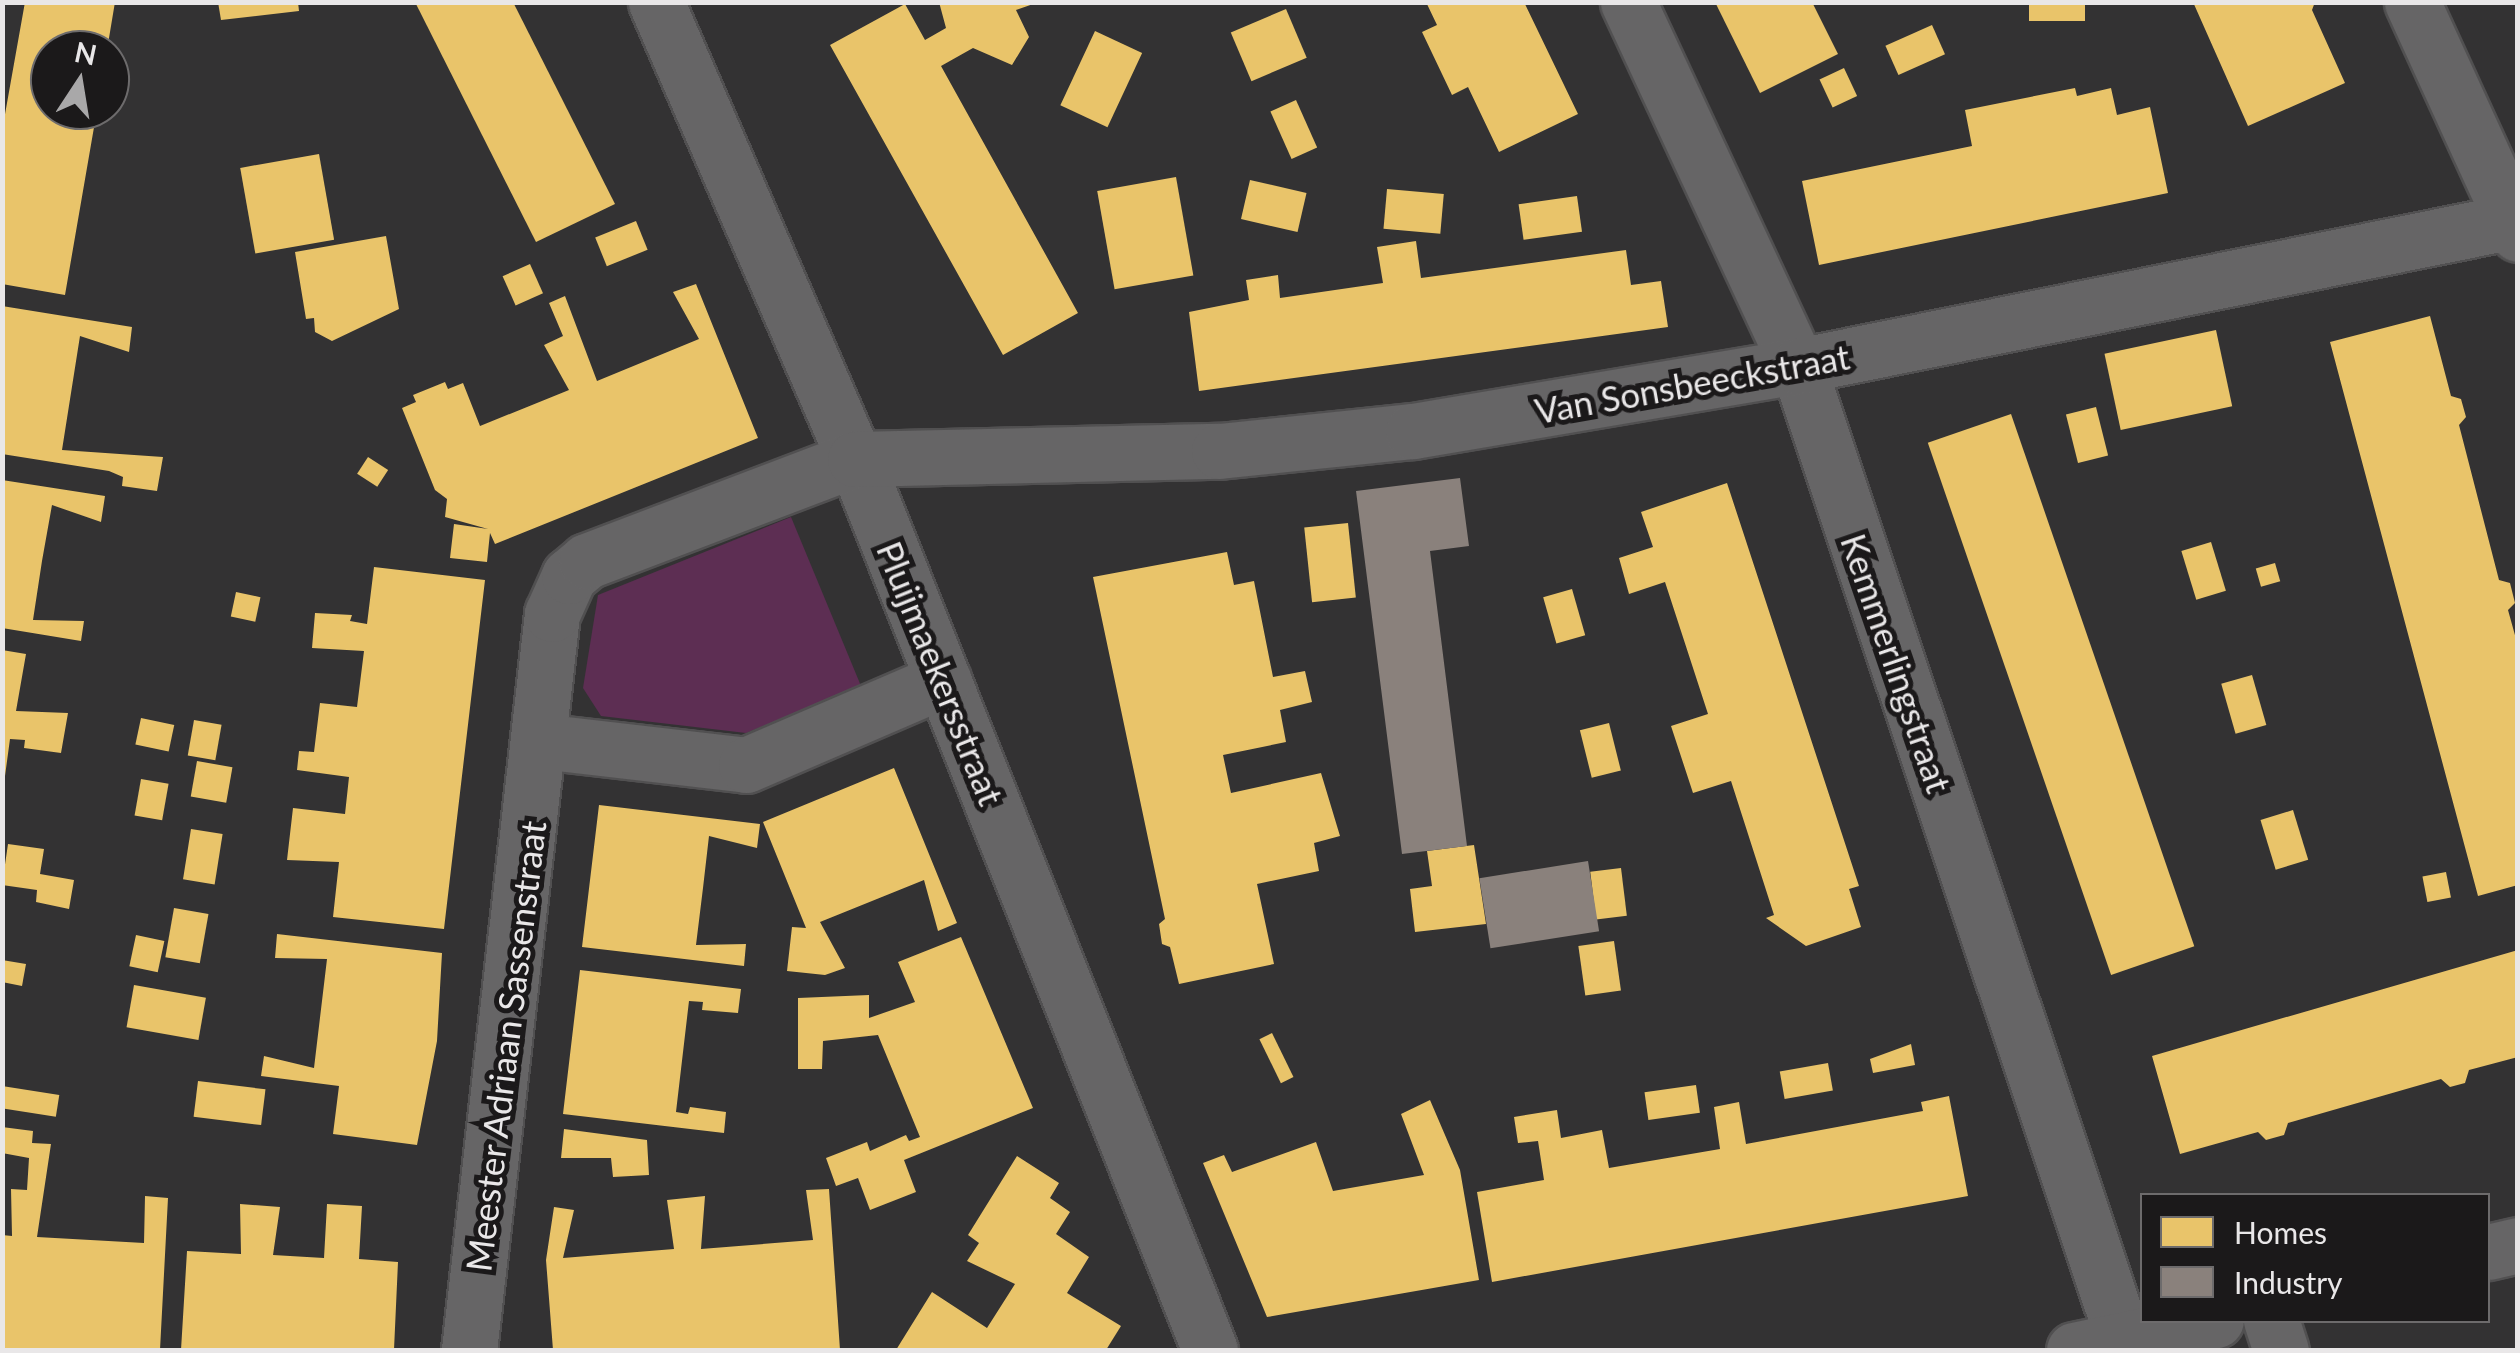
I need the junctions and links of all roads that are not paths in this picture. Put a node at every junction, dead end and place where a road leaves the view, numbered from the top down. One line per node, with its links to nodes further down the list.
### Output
1 (656, 2): 6 (street, Pluijmaekersstraat)
2 (1628, 2): 5 (street, Kemmerlingstraat)
3 (2412, 2): 4 (street)
4 (2516, 225): 5 (street, Van Sonsbeeckstraat)
5 (1798, 366): 6 (street, Van Sonsbeeckstraat); 13 (street, Kemmerlingstraat)
6 (855, 459): 7 (street, Pluijmaekersstraat); 8 (street, Meester Adriaan Sassenstraat)
7 (943, 680): 8 (street); 15 (street, Pluijmaekersstraat)
8 (540, 741): 14 (street, Meester Adriaan Sassenstraat)
9 (2518, 1244): 10 (street)
10 (2490, 1251)
11 (2202, 1323): 13 (street)
12 (2272, 1323): 16 (street)
13 (2099, 1346)
14 (469, 1350)
15 (1210, 1350)
16 (2280, 1350)

